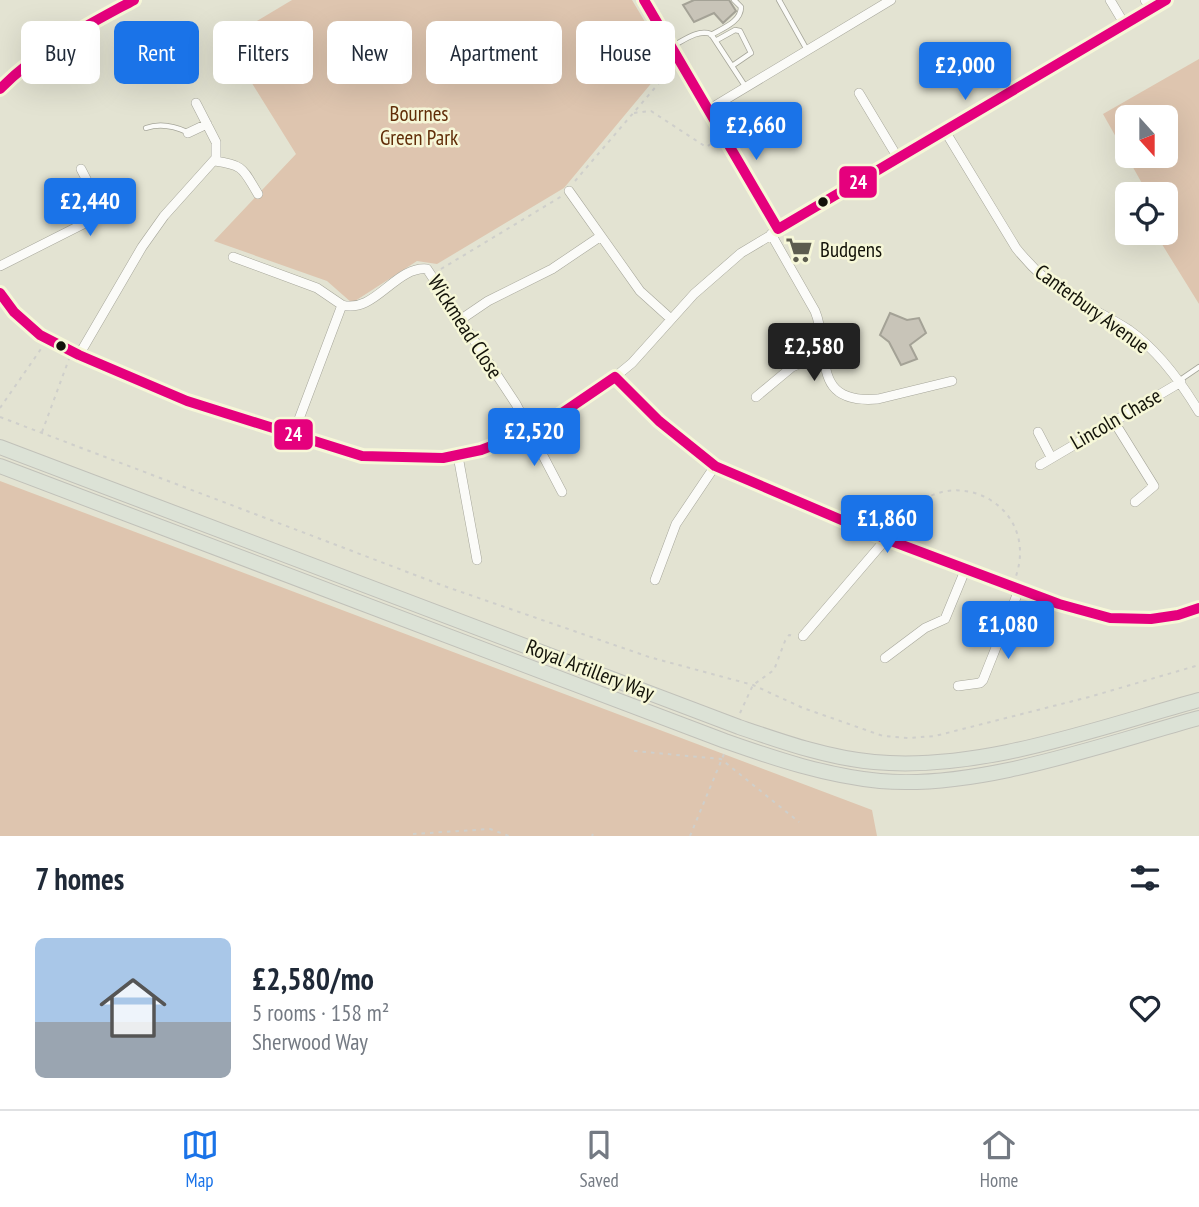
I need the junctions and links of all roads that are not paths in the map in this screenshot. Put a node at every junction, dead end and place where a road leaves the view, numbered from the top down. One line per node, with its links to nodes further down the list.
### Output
1 (134, 0): 19 (street)
2 (644, 0): 10 (street)
3 (734, 0): 12 (lane)
4 (779, 0): 15 (lane)
5 (891, 0): 15 (street)
6 (1110, 0): 11 (street)
7 (1145, 0): 9 (street)
8 (1166, 0): 9 (street)
9 (1151, 9): 11 (street)
10 (656, 21)
11 (1125, 25): 25 (street)
12 (711, 35): 13 (lane); 14 (lane)
13 (717, 40): 17 (lane); 17 (lane)
14 (675, 45)
15 (807, 50): 18 (street)
16 (675, 54): 22 (street)
17 (732, 66): 18 (lane)
18 (745, 87): 22 (street)
19 (0, 89)
20 (859, 93): 27 (street)
21 (197, 103): 23 (street)
22 (708, 110): 34 (street)
23 (207, 124): 26 (street); 28 (street)
24 (146, 128): 26 (lane)
25 (944, 131): 27 (street); 47 (street, Canterbury Avenue)
26 (188, 133)
27 (898, 158): 34 (street)
28 (215, 161): 32 (street); 42 (street)
29 (81, 169): 30 (street)
30 (90, 186): 33 (street); 37 (street)
31 (569, 191): 35 (street)
32 (258, 194)
33 (71, 196)
34 (775, 232): 40 (street); 43 (street)
35 (601, 236): 40 (street); 41 (street)
36 (233, 257): 39 (street)
37 (0, 267)
38 (0, 293): 42 (street)
39 (342, 305): 41 (street, Wickmead Close); 53 (street)
40 (671, 318): 45 (street)
41 (460, 320): 51 (street, Wickmead Close)
42 (76, 354): 53 (street)
43 (822, 359): 46 (street); 48 (street)
44 (1199, 367): 47 (lane)
45 (615, 377): 51 (street); 59 (street)
46 (952, 381)
47 (1180, 381): 49 (street, Canterbury Avenue); 50 (street, Lincoln Chase)
48 (756, 397)
49 (1199, 412)
50 (1113, 420): 56 (street, Lincoln Chase); 61 (street)
51 (531, 432): 55 (street); 60 (street, Wickmead Close)
52 (1038, 432): 56 (street, Lincoln Chase)
53 (293, 435): 55 (street)
54 (0, 447): 71 (main road, Royal Artillery Way)
55 (458, 456): 63 (street)
56 (1051, 457): 57 (street, Lincoln Chase)
57 (1040, 465)
58 (0, 466): 72 (main road, Royal Artillery Way)
59 (715, 466): 62 (street); 65 (street)
60 (562, 492)
61 (1135, 502)
62 (889, 540): 64 (street); 68 (street)
63 (477, 560)
64 (966, 568): 66 (street); 69 (street)
65 (655, 580)
66 (1016, 589): 67 (street); 70 (street)
67 (1199, 608)
68 (803, 636)
69 (885, 658)
70 (958, 686)
71 (1199, 700)
72 (1199, 718)

